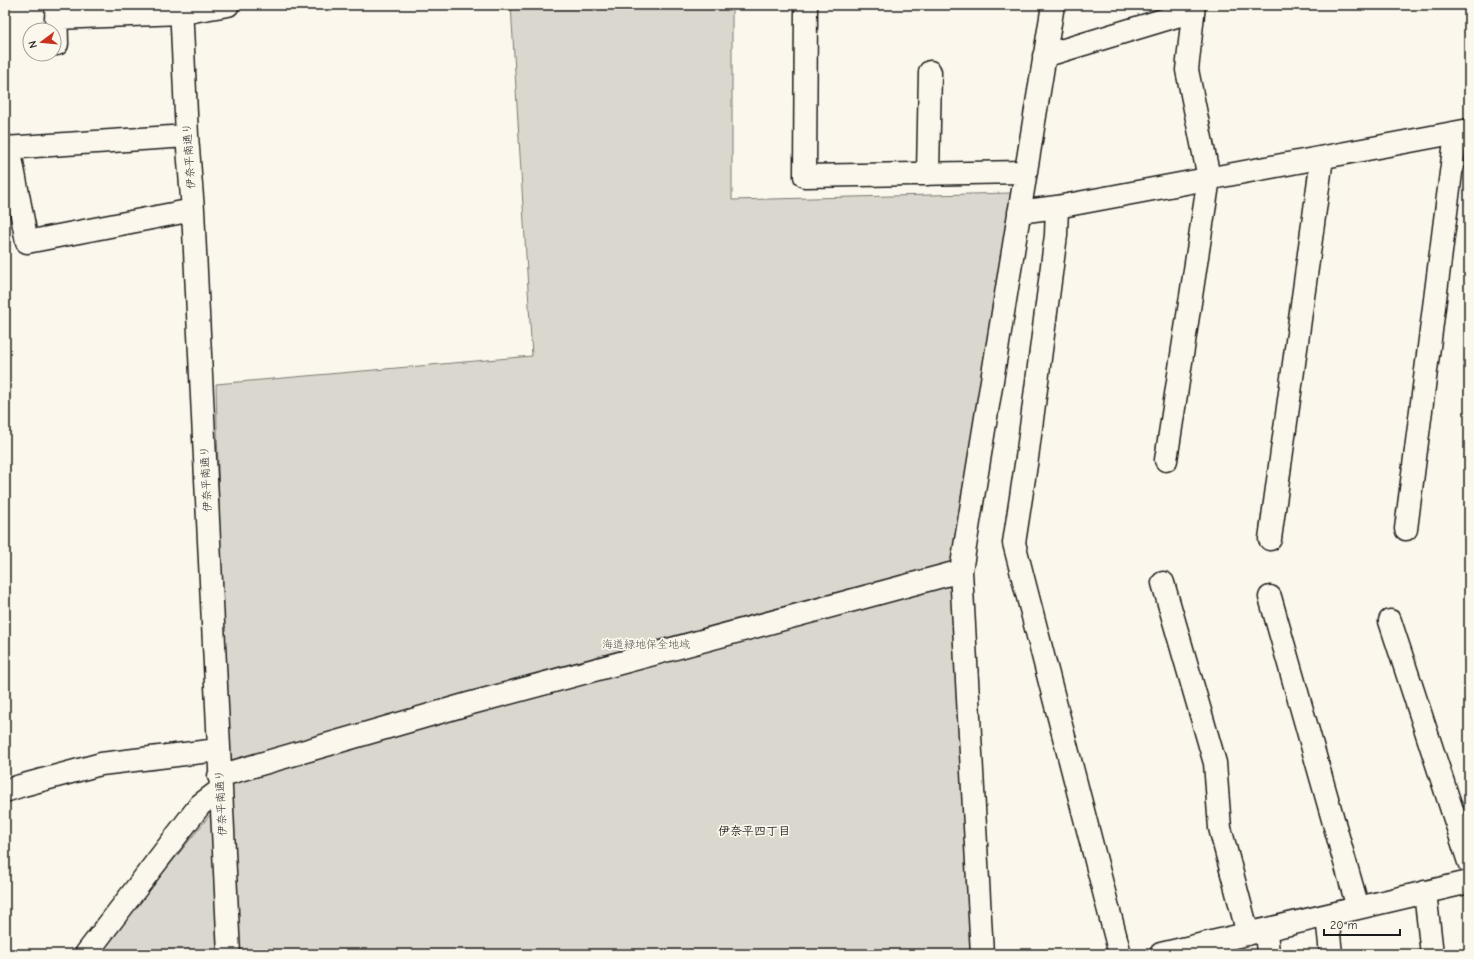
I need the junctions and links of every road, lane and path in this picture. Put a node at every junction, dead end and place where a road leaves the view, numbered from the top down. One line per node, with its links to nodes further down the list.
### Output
1 (228, 5): 5 (street)
2 (806, 5): 15 (street)
3 (1053, 5): 8 (street)
4 (1193, 8): 8 (street); 16 (street)
5 (181, 9): 6 (street); 11 (street, 伊奈平南通り)
6 (56, 12): 7 (street)
7 (56, 22)
8 (1044, 56): 14 (street)
9 (930, 72): 15 (street)
10 (1463, 132): 13 (street); 21 (street)
11 (187, 136): 12 (street); 18 (street, 伊奈平南通り)
12 (7, 147): 18 (street)
13 (1322, 158): 16 (street); 22 (street)
14 (1026, 172): 15 (street); 19 (street)
15 (928, 174)
16 (1209, 178): 17 (street); 20 (street)
17 (1057, 207): 19 (street); 39 (street)
18 (193, 210): 27 (street, 伊奈平南通り)
19 (1019, 212): 23 (street)
20 (1166, 460)
21 (1406, 529)
22 (1270, 539)
23 (961, 572): 28 (street); 38 (street)
24 (1163, 583): 35 (street)
25 (1270, 597): 33 (street)
26 (1390, 621): 30 (street)
27 (218, 750): 28 (street, 伊奈平南通り); 29 (street)
28 (220, 783): 36 (street); 37 (street, 伊奈平南通り)
29 (5, 791)
30 (1469, 862)
31 (1469, 882): 32 (street)
32 (1425, 892): 33 (street); 43 (street)
33 (1358, 908): 34 (street)
34 (1327, 916): 35 (street); 42 (street)
35 (1257, 932): 40 (street); 41 (street)
36 (86, 954)
37 (229, 954)
38 (982, 954)
39 (1120, 954)
40 (1161, 954)
41 (1268, 954)
42 (1331, 954)
43 (1432, 954)

